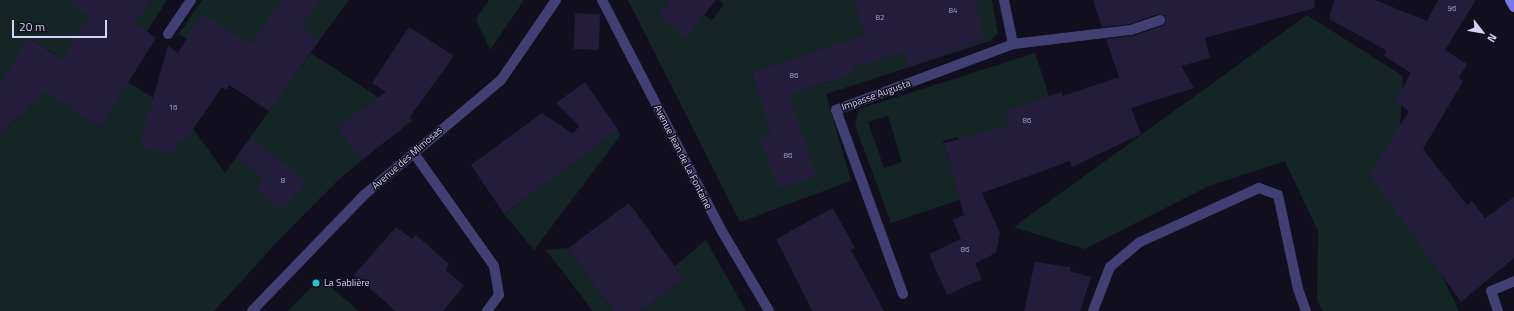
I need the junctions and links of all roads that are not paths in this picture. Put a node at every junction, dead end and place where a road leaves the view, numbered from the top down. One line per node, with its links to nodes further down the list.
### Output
1 (191, 0): 8 (street)
2 (556, 0): 10 (street, Avenue des Mimosas)
3 (602, 0): 15 (street, Avenue Jean de La Fontaine)
4 (1004, 0): 9 (street)
5 (1510, 0): 6 (street)
6 (1514, 7)
7 (1160, 20): 9 (street)
8 (168, 34)
9 (1013, 44): 12 (street, Impasse Augusta)
10 (413, 152): 13 (street, Avenue des Mimosas); 14 (street)
11 (1514, 281): 18 (street)
12 (903, 294)
13 (252, 311)
14 (487, 311)
15 (769, 311)
16 (1093, 311): 17 (street)
17 (1306, 311)
18 (1498, 311)

